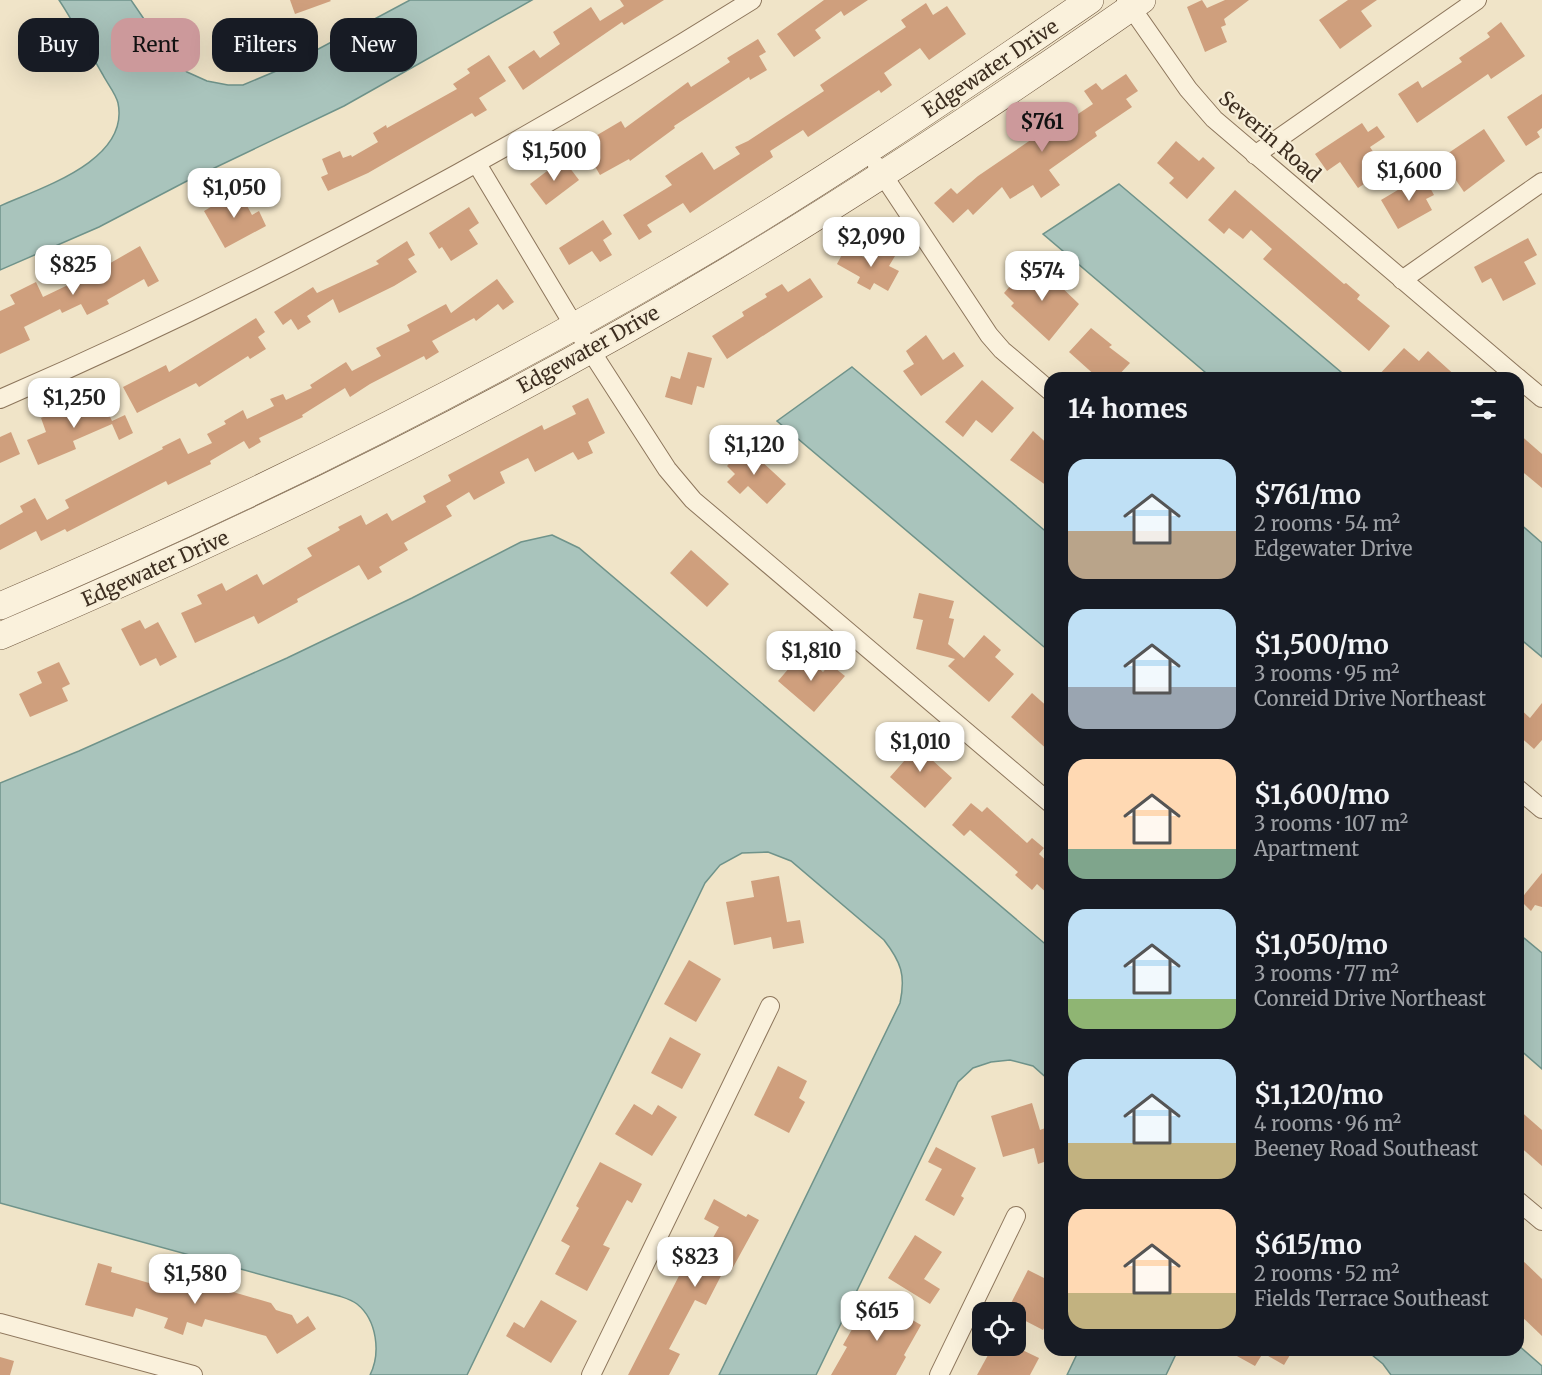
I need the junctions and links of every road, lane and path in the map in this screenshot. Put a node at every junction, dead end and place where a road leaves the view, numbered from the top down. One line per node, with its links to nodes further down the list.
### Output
1 (752, 0): 7 (street)
2 (1090, 0): 5 (street, Edgewater Drive)
3 (1477, 0): 6 (street)
4 (1133, 2): 6 (street, Severin Road); 8 (street, Edgewater Drive)
5 (867, 150): 8 (street); 11 (street, Edgewater Drive)
6 (1256, 155): 10 (street, Severin Road)
7 (477, 164): 11 (street); 16 (street)
8 (883, 175): 12 (street, Edgewater Drive); 15 (street)
9 (1542, 182): 10 (street)
10 (1402, 280): 13 (street, Severin Road)
11 (575, 326): 12 (street); 18 (street, Edgewater Drive)
12 (590, 349): 19 (street, Edgewater Drive); 23 (street)
13 (1511, 372)
14 (1524, 383): 17 (street, Severin Road)
15 (1044, 386)
16 (0, 399)
17 (1542, 399)
18 (162, 535): 19 (street); 20 (street, Edgewater Drive)
19 (172, 561): 21 (street, Edgewater Drive)
20 (0, 606)
21 (0, 636)
22 (1524, 794): 24 (street)
23 (1044, 798)
24 (1542, 809)
25 (770, 1006): 31 (street)
26 (1524, 1206): 28 (street)
27 (1016, 1216): 32 (street)
28 (1542, 1221)
29 (0, 1323): 30 (street)
30 (193, 1375)
31 (591, 1375)
32 (939, 1375)

